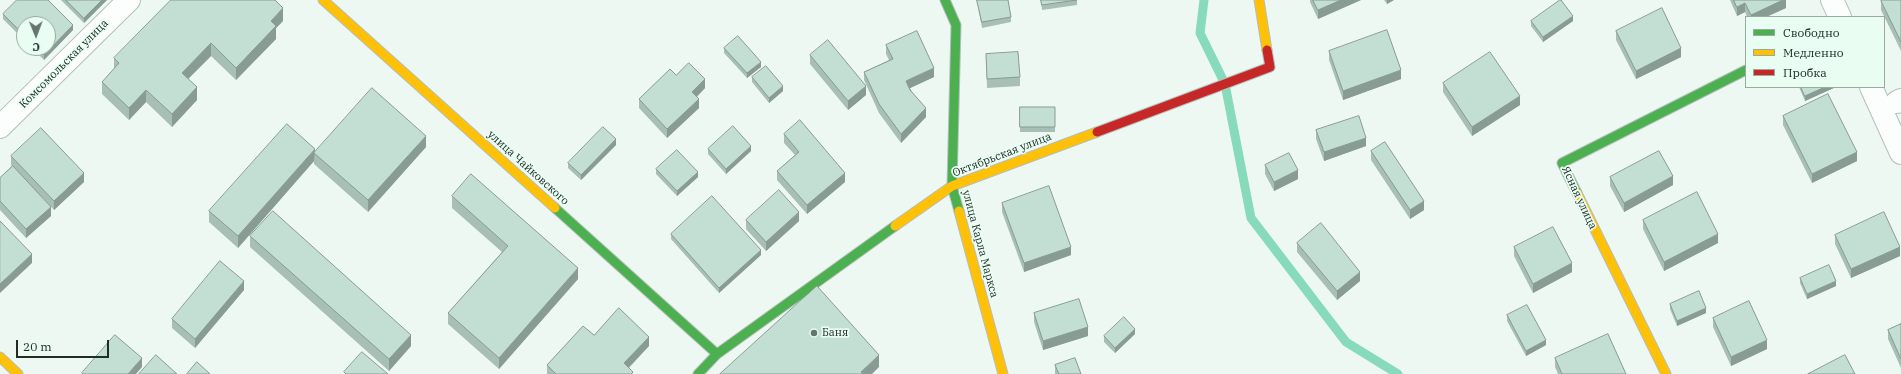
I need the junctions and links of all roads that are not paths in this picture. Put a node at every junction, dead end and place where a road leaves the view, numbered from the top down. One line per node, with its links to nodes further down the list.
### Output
1 (129, 0): 9 (street, Комсомольская улица)
2 (323, 0): 12 (street, улица Чайковского)
3 (945, 0): 11 (street, улица Карла Маркса)
4 (1259, 0): 11 (street, Октябрьская улица)
5 (1832, 0): 6 (street)
6 (1840, 16)
7 (1745, 71): 17 (street, Ясная улица)
8 (1871, 88): 10 (street)
9 (0, 127)
10 (1901, 153)
11 (952, 186): 12 (street, Октябрьская улица); 16 (street, улица Карла Маркса)
12 (717, 354): 15 (street, Октябрьская улица)
13 (0, 357): 14 (street)
14 (18, 374)
15 (698, 374)
16 (1003, 374)
17 (1666, 374)

